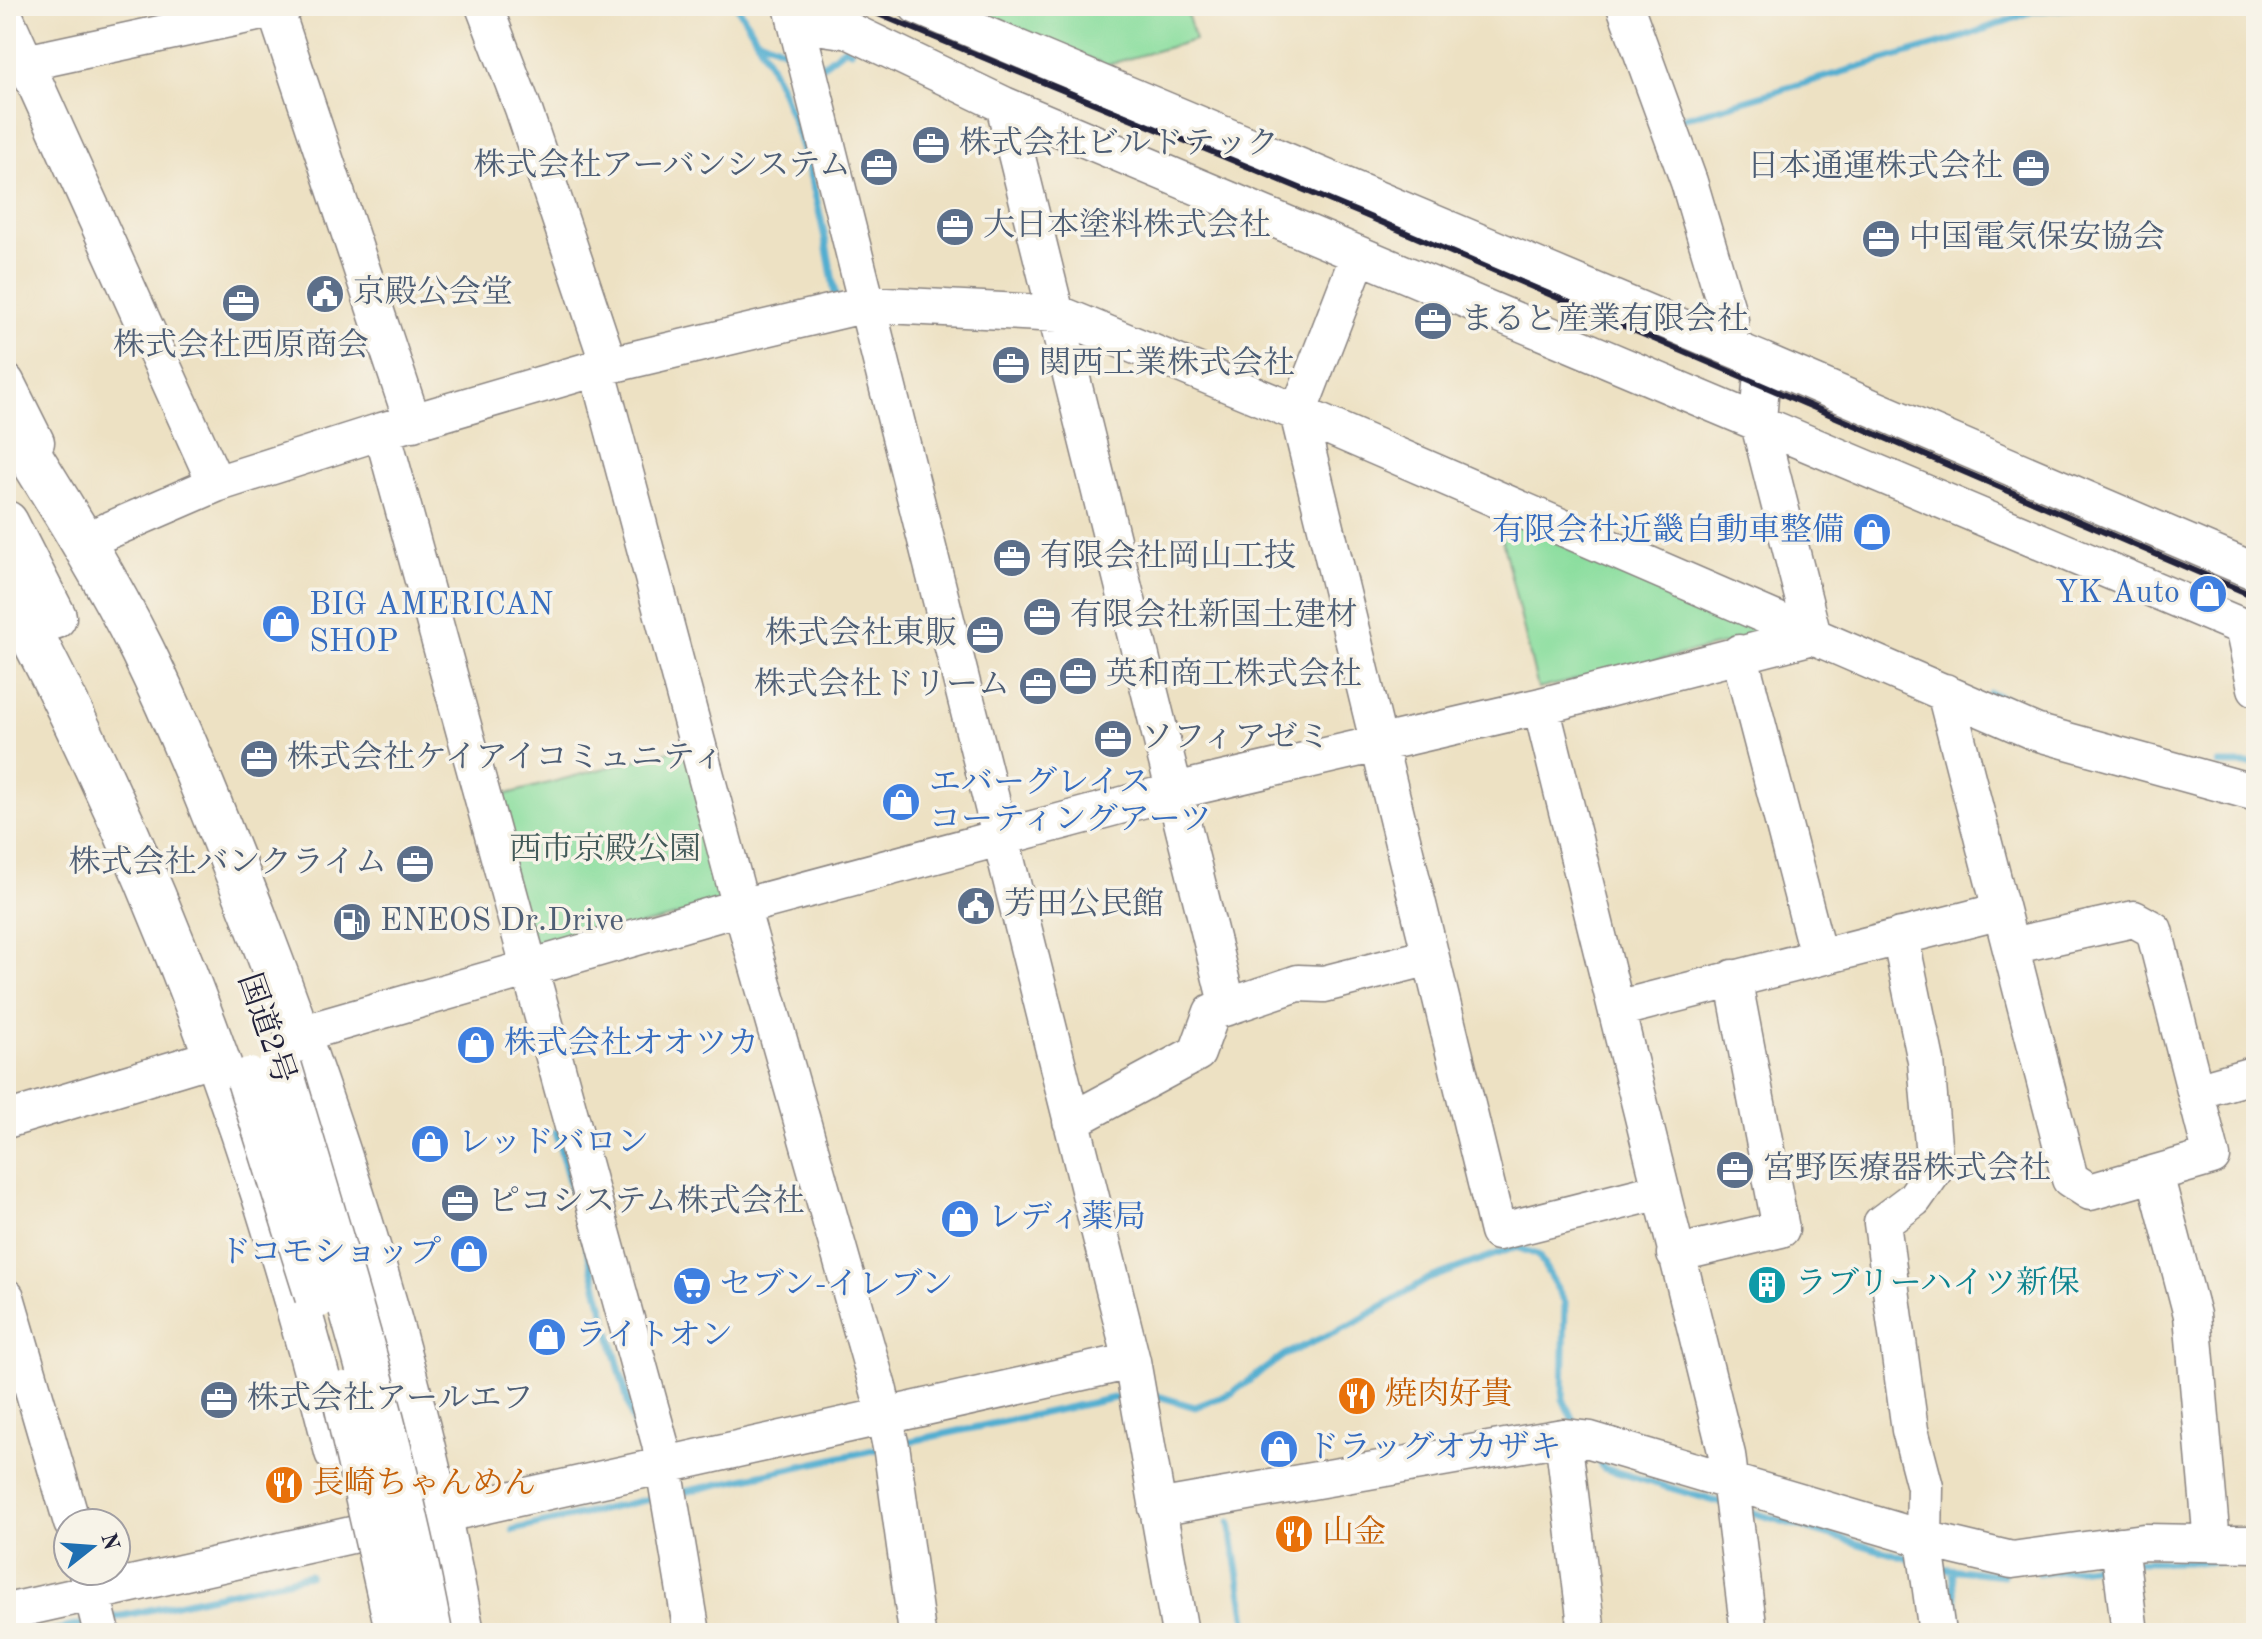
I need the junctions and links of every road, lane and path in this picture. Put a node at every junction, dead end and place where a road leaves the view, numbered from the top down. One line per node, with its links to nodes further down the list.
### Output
1 (484, 6): 14 (street)
2 (917, 6): 12 (street)
3 (1625, 6): 12 (street)
4 (280, 12): 7 (street); 19 (street)
5 (6, 19): 7 (street)
6 (799, 36): 8 (street); 10 (street)
7 (28, 70): 21 (street)
8 (1007, 113): 9 (street); 11 (street)
9 (1359, 255): 16 (street); 18 (street)
10 (867, 304): 11 (street); 14 (street); 36 (street)
11 (1059, 314): 16 (street); 34 (street)
12 (1729, 347): 13 (street)
13 (1763, 361): 18 (street); 24 (street)
14 (603, 366): 19 (street); 37 (street)
15 (6, 382): 23 (street)
16 (1302, 404): 27 (street); 33 (street)
17 (6, 417): 23 (highway)
18 (1758, 420): 27 (street); 28 (street)
19 (398, 427): 21 (street); 43 (street)
20 (6, 460): 47 (highway, 国道2号)
21 (216, 484): 23 (street)
22 (6, 523): 47 (highway, 国道2号)
23 (82, 542): 47 (highway)
24 (2256, 572)
25 (6, 586): 47 (highway)
26 (2256, 594): 28 (street)
27 (1810, 622): 29 (street); 31 (street)
28 (2250, 630): 30 (street)
29 (1739, 653): 32 (street); 41 (street)
30 (2256, 688)
31 (1945, 692): 35 (street); 38 (street)
32 (1541, 706): 33 (street); 46 (street)
33 (1377, 744): 34 (street); 42 (street)
34 (1175, 791): 36 (street); 45 (street)
35 (2256, 793)
36 (999, 839): 37 (street); 51 (street)
37 (741, 907): 43 (street); 57 (street)
38 (2001, 911): 39 (street); 40 (street)
39 (1900, 936): 41 (street); 67 (street)
40 (2011, 946): 49 (street); 52 (street)
41 (1818, 956): 44 (street)
42 (1430, 957): 45 (street); 53 (street)
43 (529, 968): 47 (street); 59 (street)
44 (1733, 978): 46 (street); 54 (street)
45 (1228, 1007): 51 (street)
46 (1617, 1009): 53 (street)
47 (261, 1060): 50 (street); 63 (highway); 64 (highway); 72 (highway, 国道2号, bridge); 73 (highway, 国道2号, bridge)
48 (2256, 1074): 49 (street)
49 (2196, 1091): 52 (street)
50 (6, 1120)
51 (1071, 1121): 56 (street)
52 (2155, 1174): 65 (street)
53 (1661, 1191): 54 (street)
54 (1675, 1254): 60 (street)
55 (6, 1297): 61 (street)
56 (1136, 1384): 57 (street); 62 (street)
57 (889, 1435): 59 (street); 76 (street)
58 (1576, 1439): 60 (street); 62 (street); 78 (street)
59 (669, 1484): 63 (street); 75 (street)
60 (1733, 1498): 67 (street); 79 (street)
61 (67, 1507)
62 (1157, 1508): 77 (street)
63 (439, 1514): 64 (street); 74 (highway)
64 (358, 1535): 69 (street); 71 (highway)
65 (2212, 1543): 66 (street); 68 (street)
66 (2256, 1544)
67 (1926, 1556): 68 (street); 80 (street)
68 (2121, 1557): 81 (street)
69 (96, 1608): 70 (street)
70 (6, 1612)
71 (380, 1633)
72 (398, 1633)
73 (430, 1633)
74 (462, 1633)
75 (692, 1633)
76 (917, 1633)
77 (1180, 1633)
78 (1587, 1633)
79 (1749, 1633)
80 (1937, 1633)
81 (2130, 1633)

